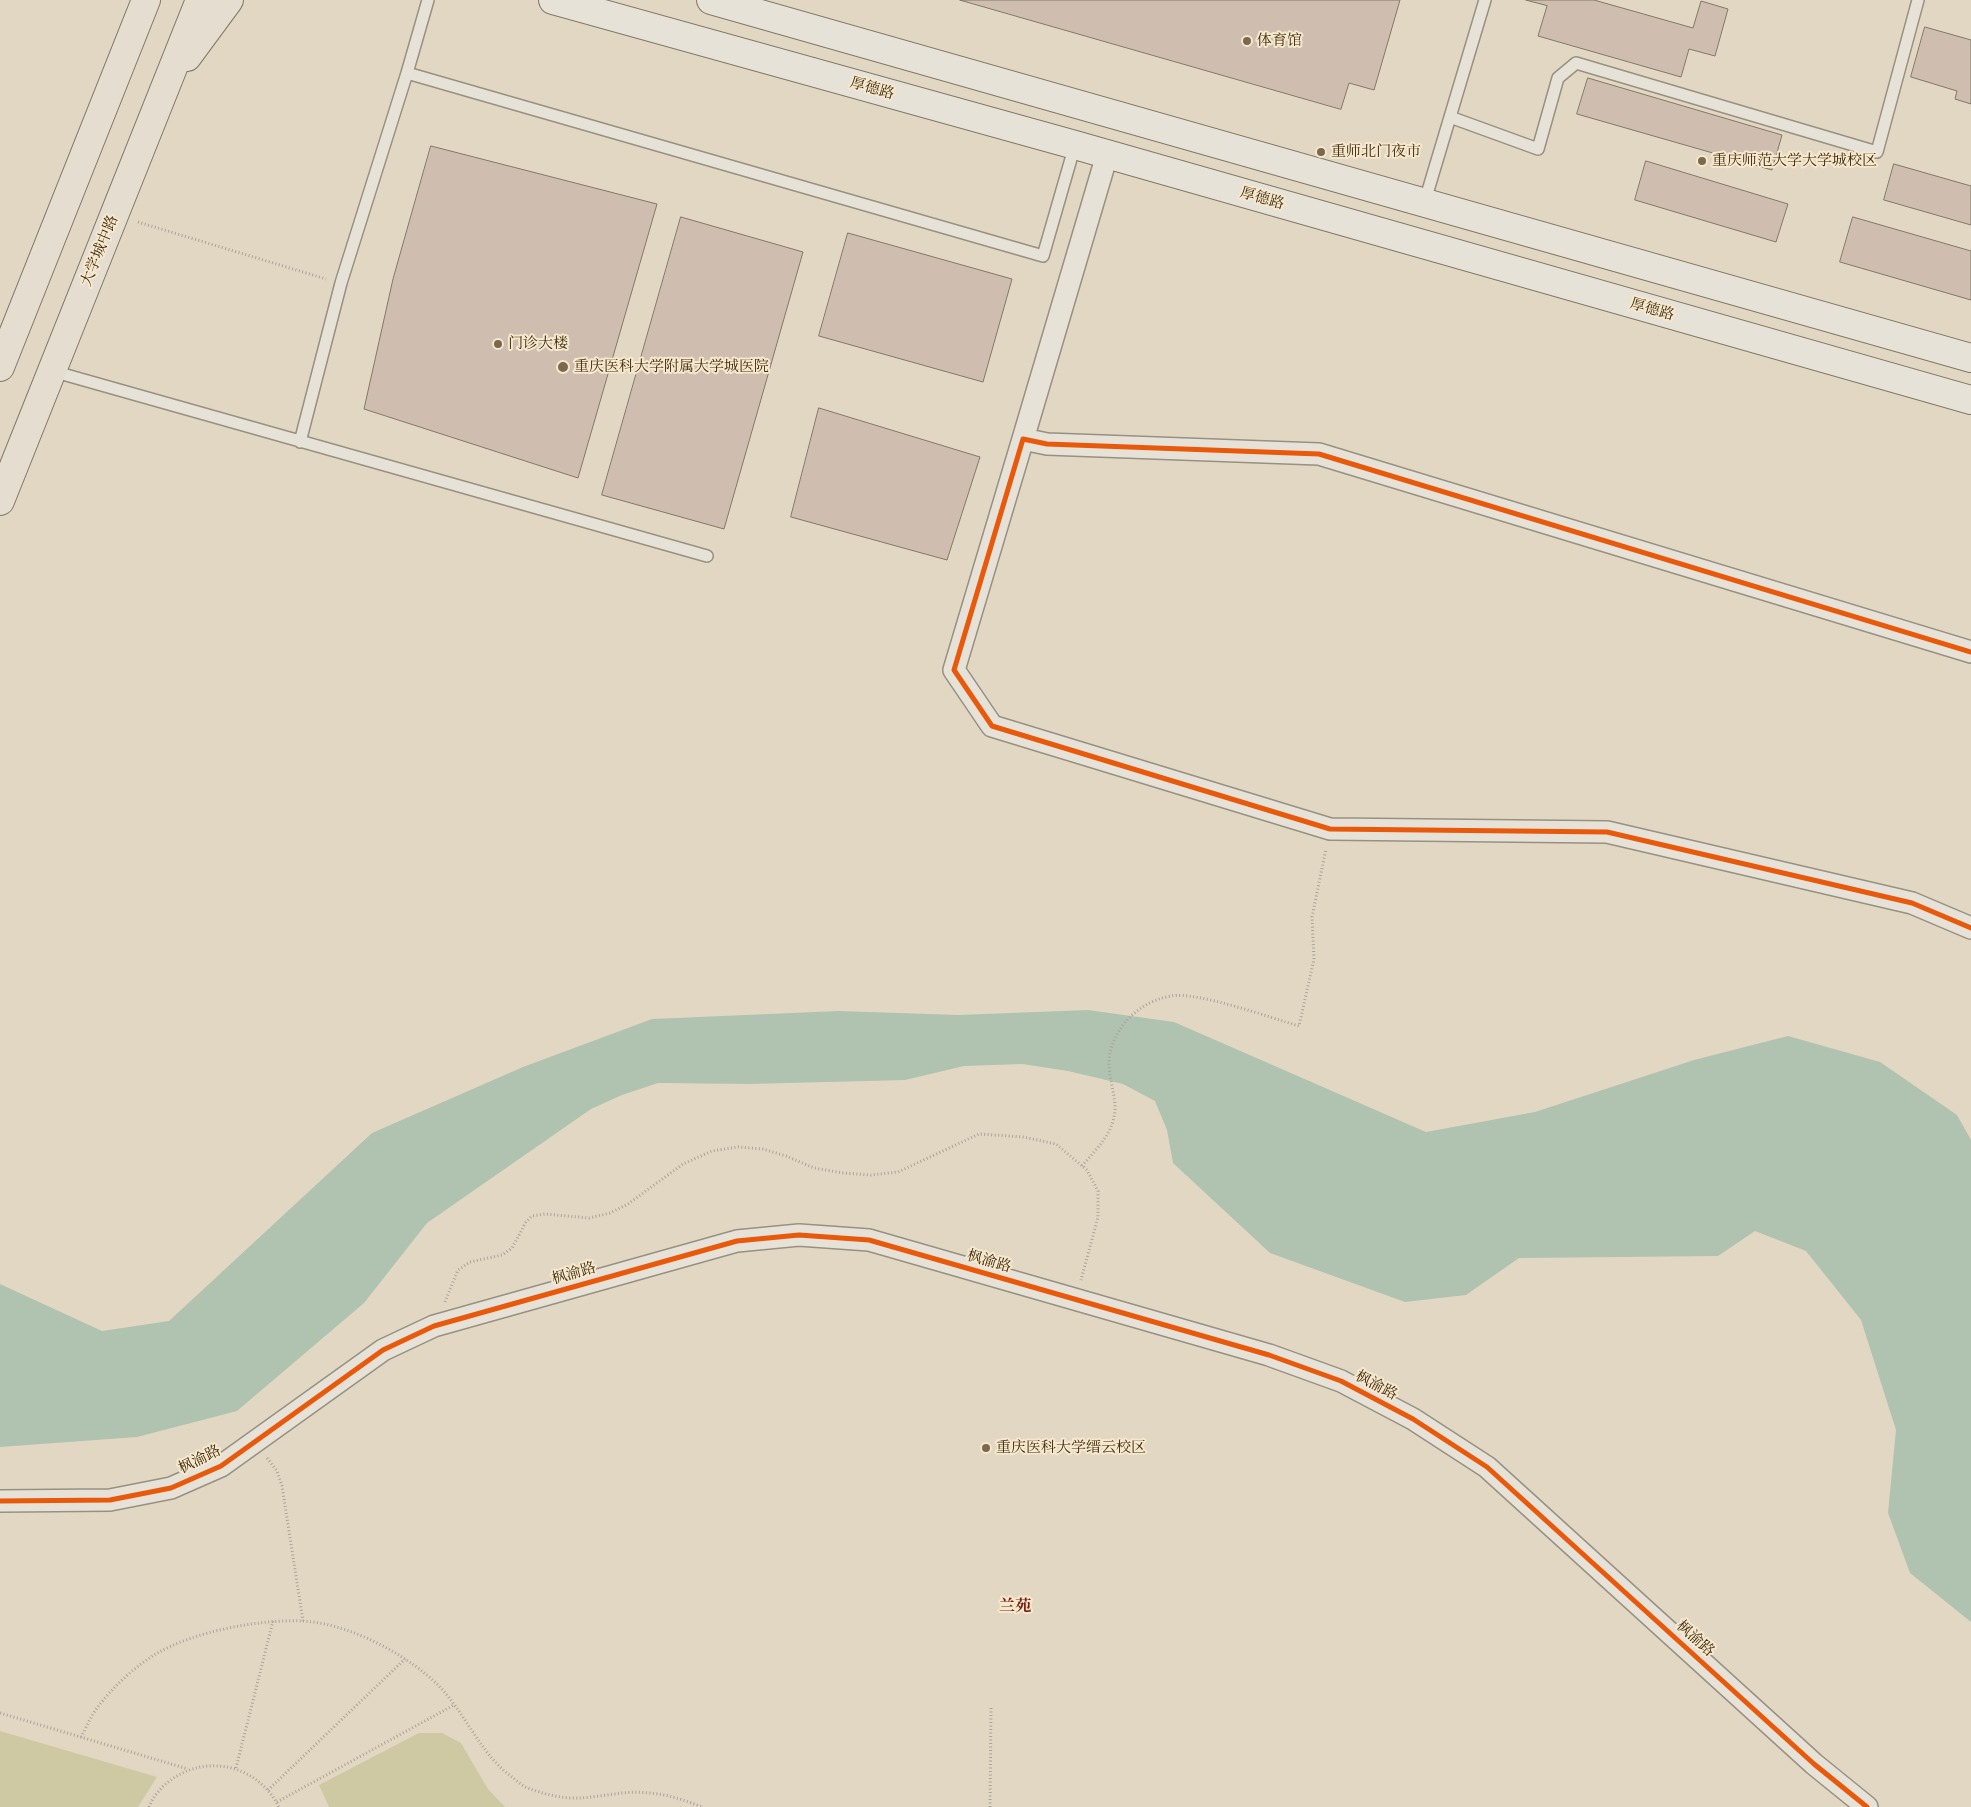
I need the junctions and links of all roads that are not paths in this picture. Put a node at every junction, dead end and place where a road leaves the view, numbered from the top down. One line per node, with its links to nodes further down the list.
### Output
1 (146, 0): 16 (highway)
2 (200, 0): 10 (highway, 大学城中路)
3 (229, 0): 10 (highway)
4 (428, 0): 9 (lane)
5 (553, 0): 12 (main road, 厚德路)
6 (711, 0): 14 (main road)
7 (1485, 0): 11 (lane)
8 (1918, 0): 11 (lane)
9 (406, 73): 12 (lane); 20 (lane)
10 (165, 86): 17 (highway, 大学城中路)
11 (1450, 117): 14 (lane)
12 (1075, 146): 13 (main road, 厚德路)
13 (1107, 156): 18 (main road, 厚德路); 19 (street)
14 (1424, 204): 15 (main road)
15 (1971, 358)
16 (0, 367)
17 (52, 372): 20 (lane); 21 (highway, 大学城中路)
18 (1971, 400)
19 (1023, 439): 23 (street); 24 (street)
20 (300, 442): 22 (lane)
21 (0, 502)
22 (707, 556)
23 (1971, 652)
24 (1970, 926)
25 (0, 1501): 26 (street, 枫渝路)
26 (1867, 1807)

